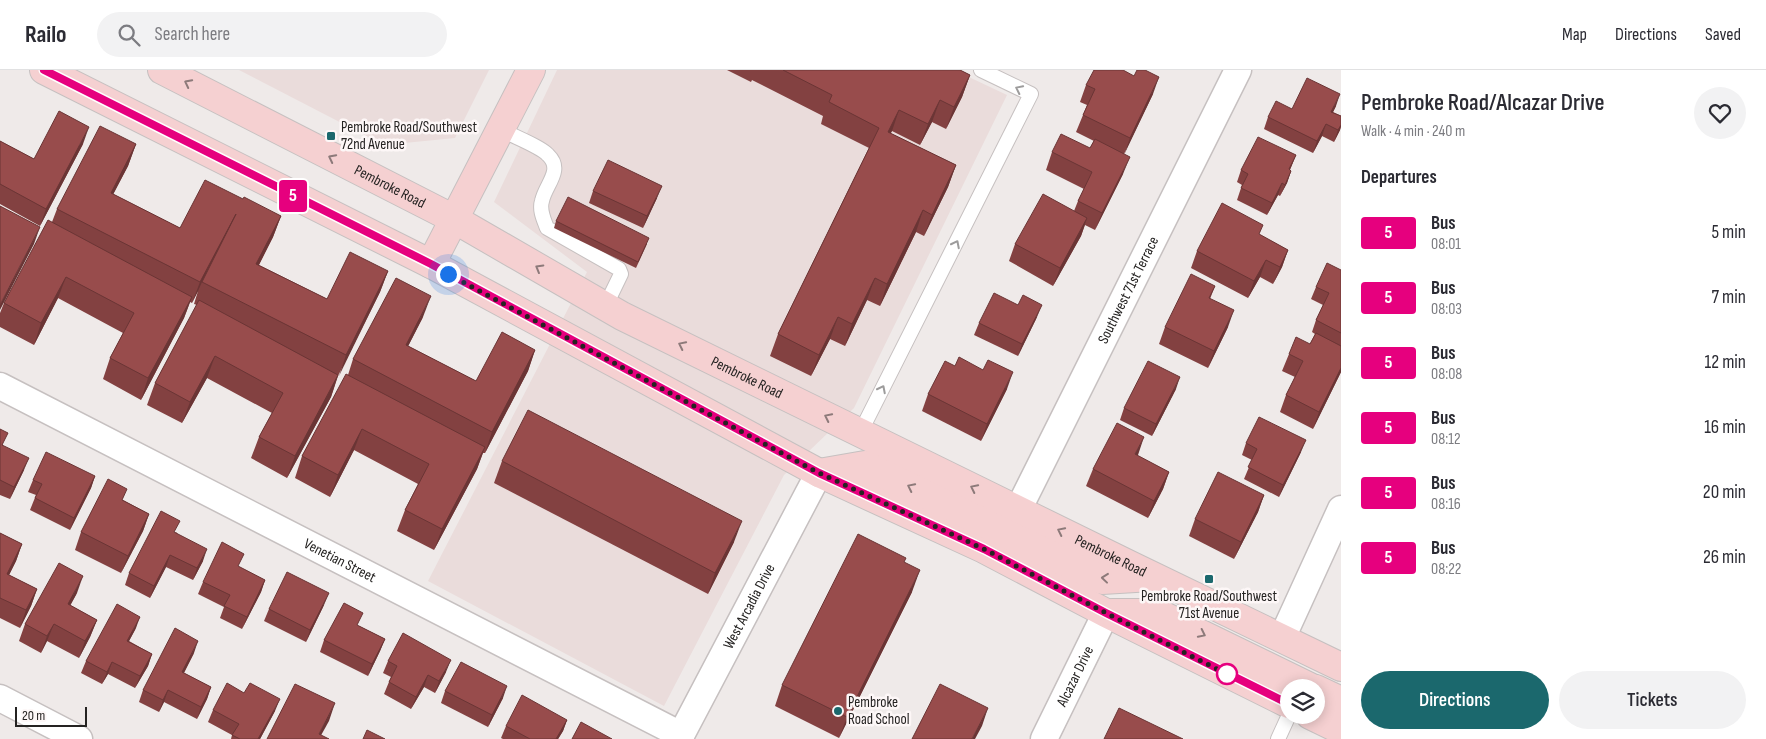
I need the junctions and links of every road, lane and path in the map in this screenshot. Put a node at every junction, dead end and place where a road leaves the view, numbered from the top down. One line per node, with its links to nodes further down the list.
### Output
1 (44, 70): 8 (main road)
2 (162, 70): 7 (main road, Pembroke Road, one-way to 2)
3 (531, 70): 6 (main road)
4 (981, 70): 11 (lane, one-way to 4)
5 (1238, 70): 14 (street, Southwest 71st Terrace)
6 (500, 129): 7 (main road); 9 (lane)
7 (454, 219): 8 (main road); 9 (main road, Pembroke Road, one-way to 7)
8 (431, 264): 12 (main road)
9 (606, 307): 11 (main road, Pembroke Road, one-way to 9)
10 (0, 386): 27 (street, Venetian Street)
11 (860, 433): 14 (main road, Pembroke Road, one-way to 11)
12 (819, 473): 15 (main road, one-way to 12); 16 (main road); 27 (street, West Arcadia Drive)
13 (1341, 509): 17 (street)
14 (1018, 510): 15 (main road, Pembroke Road, one-way to 14)
15 (1153, 576): 17 (main road, Pembroke Road)
16 (1106, 613): 19 (main road, one-way to 19); 22 (main road); 29 (street, Alcazar Drive)
17 (1282, 638): 18 (main road, Pembroke Road)
18 (1341, 666)
19 (1294, 679)
20 (1325, 693): 23 (main road)
21 (0, 698): 28 (street)
22 (1280, 700)
23 (1341, 701)
24 (1325, 722): 26 (main road)
25 (1285, 724): 30 (lane)
26 (1341, 730)
27 (679, 737)
28 (79, 739)
29 (1044, 739)
30 (1278, 739)

